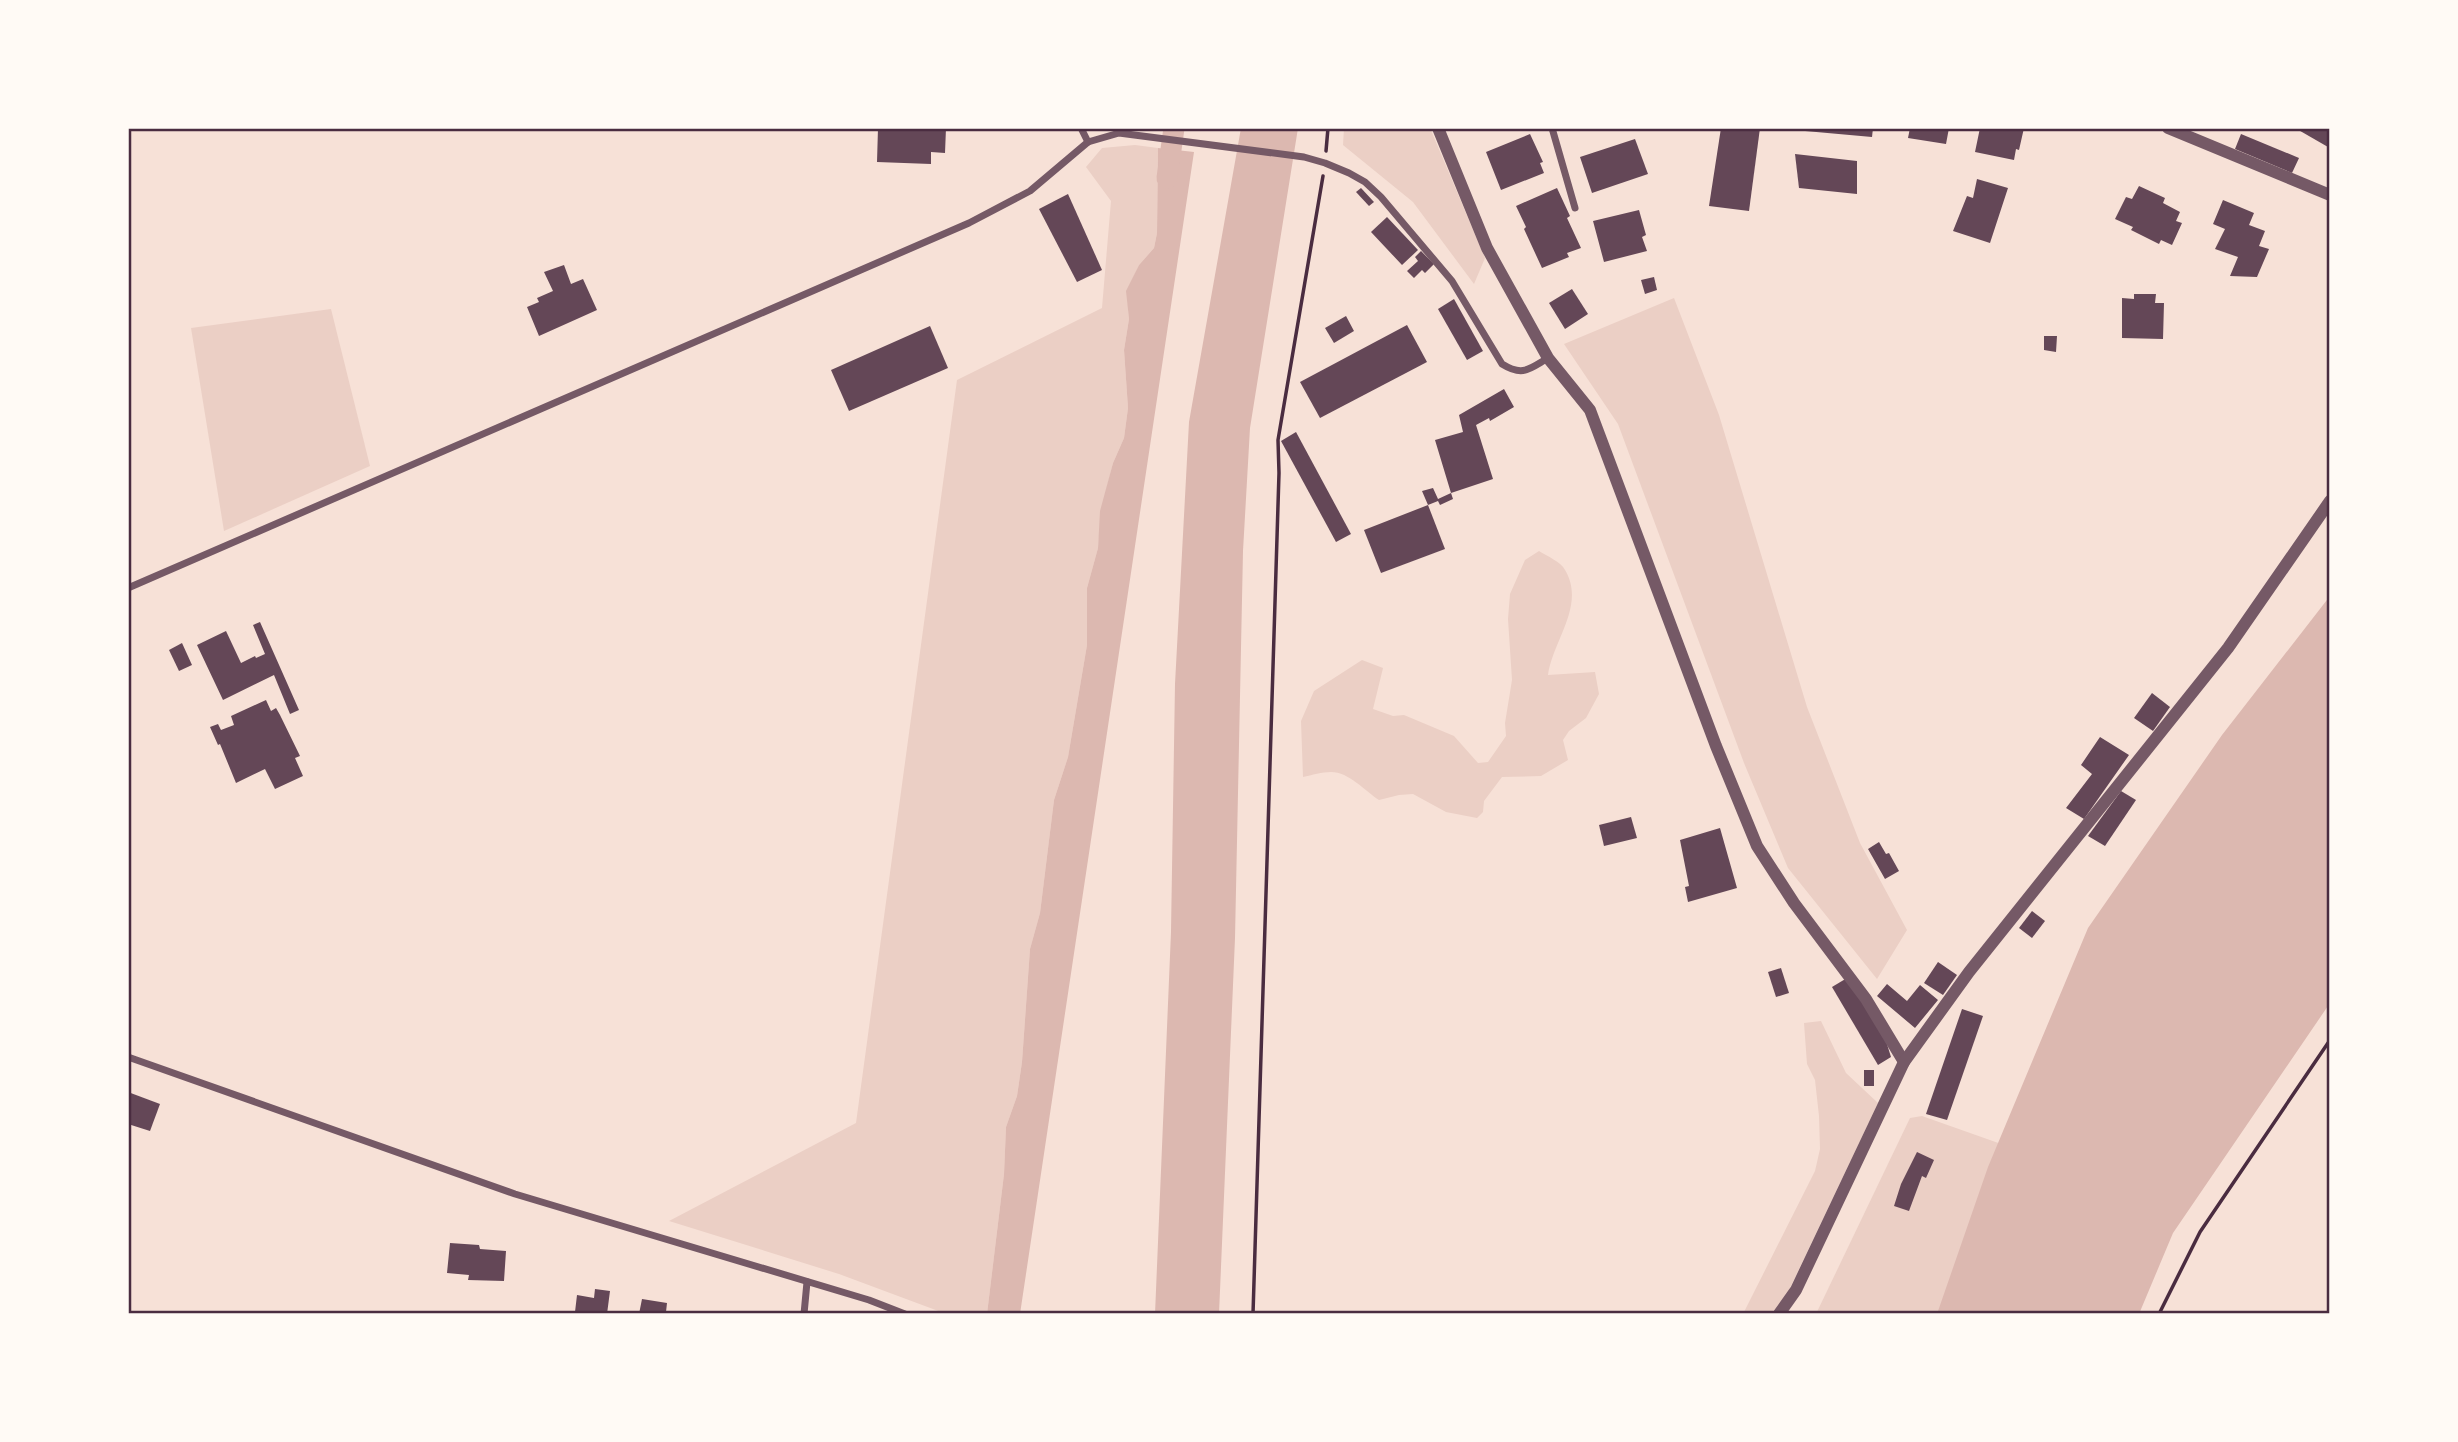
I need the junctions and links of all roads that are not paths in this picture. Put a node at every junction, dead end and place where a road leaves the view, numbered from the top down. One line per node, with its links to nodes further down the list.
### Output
1 (1081, 128): 5 (street)
2 (1437, 128): 8 (street)
3 (1552, 128): 7 (street)
4 (2168, 128): 6 (street)
5 (1088, 142): 8 (street); 10 (street)
6 (2330, 195)
7 (1576, 208)
8 (1548, 358): 12 (street)
9 (2330, 501): 12 (street)
10 (128, 588)
11 (128, 1057): 13 (street)
12 (1904, 1062): 16 (street)
13 (807, 1282): 14 (street); 15 (street)
14 (804, 1314)
15 (905, 1314)
16 (1779, 1314)

